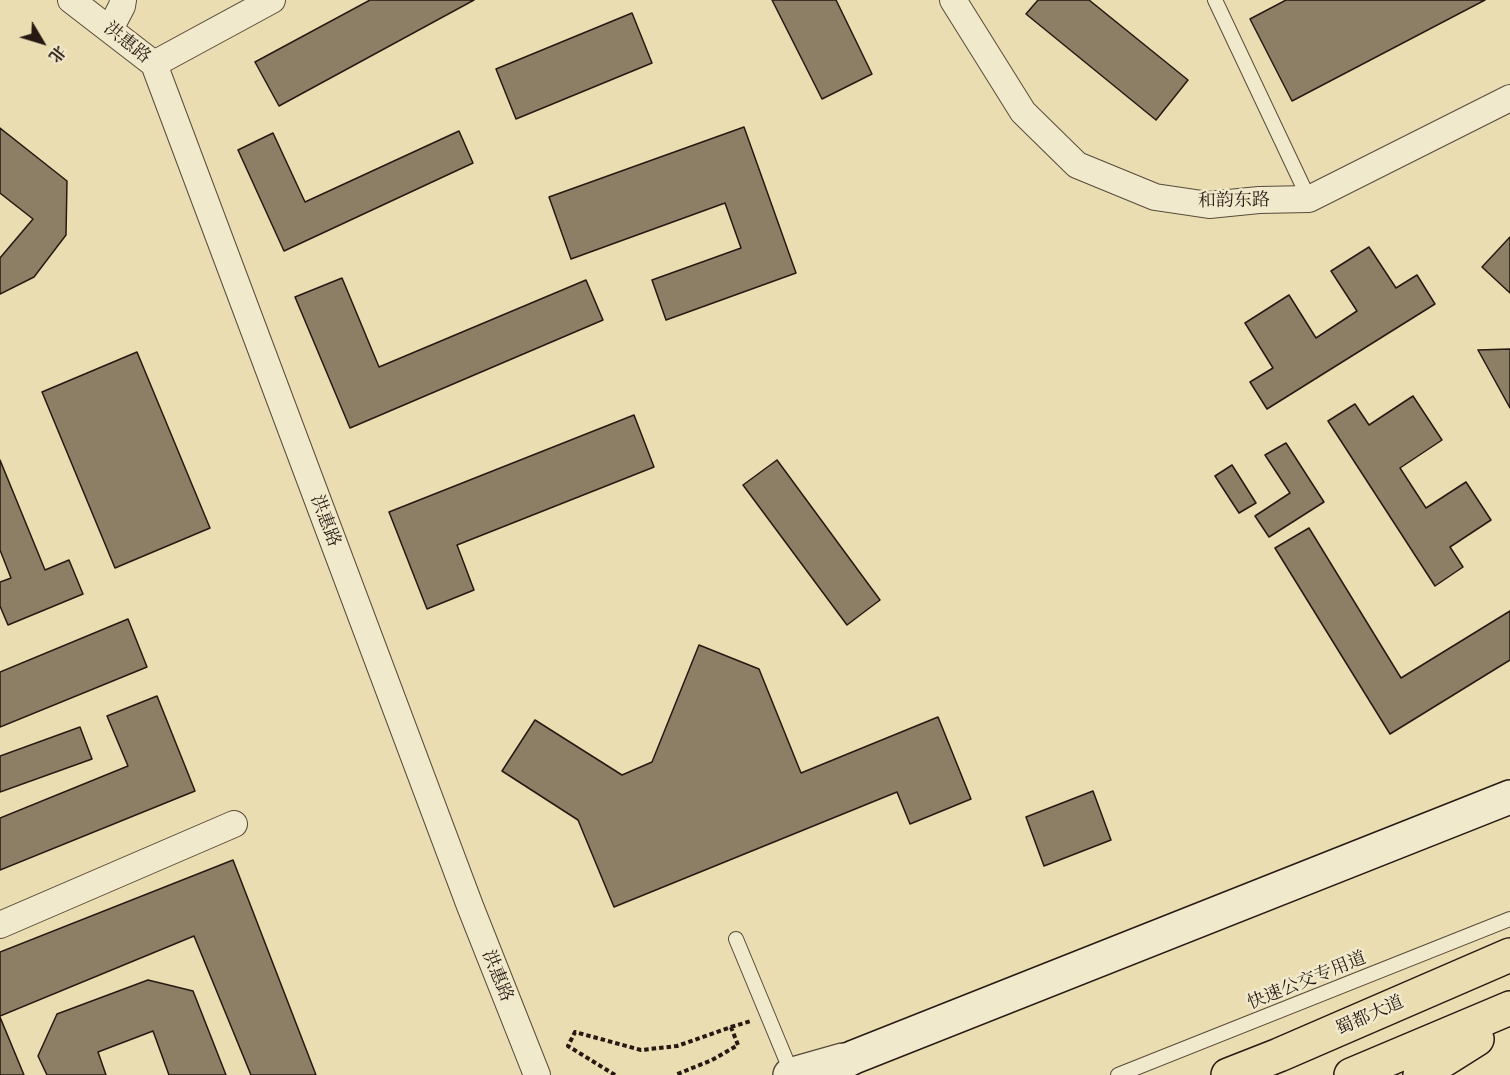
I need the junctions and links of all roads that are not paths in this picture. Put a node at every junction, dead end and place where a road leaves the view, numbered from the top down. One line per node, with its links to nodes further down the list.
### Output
1 (71, 0): 6 (street, 洪惠路)
2 (123, 0): 6 (street)
3 (272, 0): 7 (street)
4 (953, 0): 9 (street, 和韵东路)
5 (1215, 0): 9 (lane)
6 (110, 29): 7 (street, 洪惠路)
7 (154, 64): 19 (street, 洪惠路)
8 (1510, 98): 9 (street, 和韵东路)
9 (1309, 199)
10 (1510, 797): 18 (main road)
11 (234, 824): 13 (street)
12 (1510, 920): 22 (lane, 快速公交专用道)
13 (0, 925)
14 (736, 939): 20 (lane)
15 (1510, 955): 23 (highway, 蜀都大道)
16 (1510, 1008): 24 (highway)
17 (1510, 1017): 25 (highway)
18 (854, 1057): 20 (main road); 21 (main road)
19 (537, 1075)
20 (791, 1075)
21 (817, 1075)
22 (1118, 1075)
23 (1228, 1075)
24 (1351, 1075)
25 (1420, 1075)

